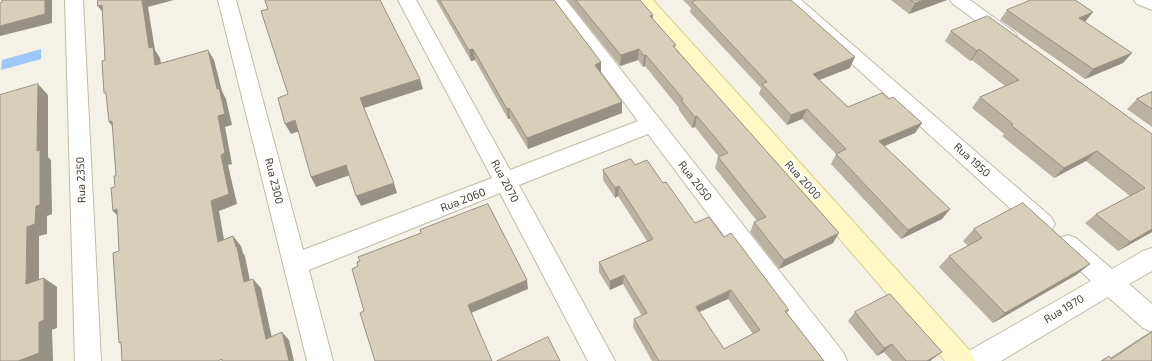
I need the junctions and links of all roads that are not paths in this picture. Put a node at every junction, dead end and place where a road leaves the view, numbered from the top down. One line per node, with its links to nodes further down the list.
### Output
1 (74, 0): 17 (street, Rua 2350)
2 (227, 0): 14 (street, Rua 2300)
3 (407, 0): 12 (street, Rua 2070)
4 (557, 0): 11 (street, Rua 2050)
5 (643, 0): 21 (main road, Rua 2000)
6 (792, 0): 15 (street, Rua 1950)
7 (958, 0): 10 (street)
8 (1143, 0): 9 (street)
9 (1152, 5)
10 (1023, 47)
11 (652, 124): 12 (street, Rua 2060); 20 (street, Rua 2050)
12 (506, 183): 14 (street, Rua 2060); 19 (street, Rua 2070)
13 (1152, 258): 15 (street, Rua 1970)
14 (295, 264): 18 (street, Rua 2300)
15 (1110, 282): 16 (street, Rua 1950); 22 (street, Rua 1970)
16 (1152, 320)
17 (88, 361)
18 (320, 361)
19 (602, 361)
20 (834, 361)
21 (962, 361)
22 (976, 361)

